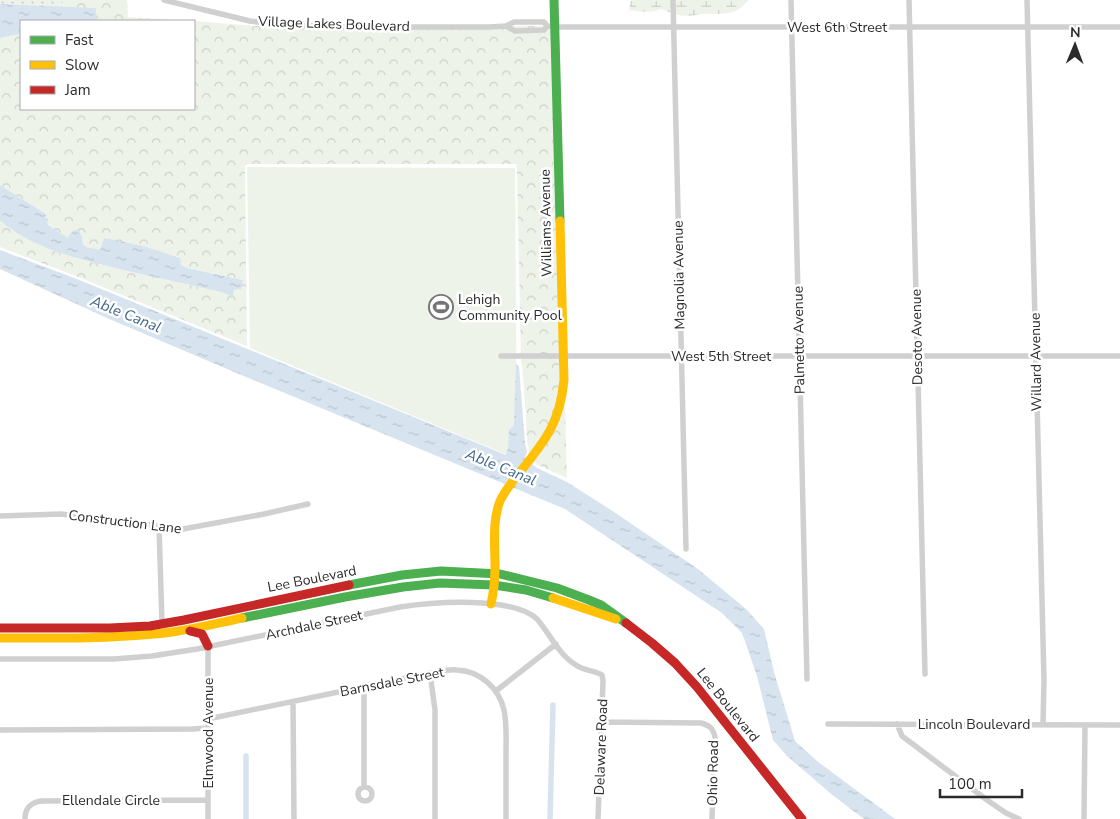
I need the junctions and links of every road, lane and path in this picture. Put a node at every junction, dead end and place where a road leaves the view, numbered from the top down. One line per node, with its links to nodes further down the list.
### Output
1 (164, 0): 7 (street, Village Lakes Boulevard)
2 (554, 0): 7 (main road, Williams Avenue)
3 (673, 0): 8 (street, Magnolia Avenue)
4 (790, 0): 9 (street, Palmetto Avenue)
5 (909, 0): 10 (street, Desoto Avenue)
6 (1027, 0): 11 (street, Willard Avenue)
7 (551, 26): 8 (street, West 6th Street); 14 (main road, Williams Avenue)
8 (673, 27): 9 (street, West 6th Street); 15 (street, Magnolia Avenue)
9 (791, 27): 10 (street, West 6th Street); 16 (street, Palmetto Avenue)
10 (910, 27): 11 (street, West 6th Street); 17 (street, Desoto Avenue)
11 (1028, 27): 12 (street, West 6th Street); 18 (street, Willard Avenue)
12 (1120, 27)
13 (501, 356): 14 (street, West 5th Street)
14 (563, 356): 15 (street, West 5th Street); 24 (main road, Williams Avenue)
15 (681, 356): 16 (street, West 5th Street); 23 (street, Magnolia Avenue)
16 (799, 356): 17 (street, West 5th Street); 44 (street, Palmetto Avenue)
17 (917, 356): 18 (street, West 5th Street); 42 (street, Desoto Avenue)
18 (1036, 356): 19 (street, West 5th Street); 52 (street, Willard Avenue)
19 (1120, 356)
20 (308, 504): 22 (street, Construction Lane)
21 (0, 516): 22 (street, Construction Lane)
22 (160, 526): 31 (street)
23 (686, 549)
24 (495, 573): 25 (main road, Williams Avenue); 26 (main road, Lee Boulevard); 29 (main road, Lee Boulevard)
25 (494, 585): 27 (main road, Williams Avenue); 28 (main road, Lee Boulevard); 29 (main road, Lee Boulevard)
26 (293, 596): 28 (main road); 31 (main road, Lee Boulevard)
27 (491, 604): 38 (street, Archdale Street); 39 (street, Archdale Street)
28 (242, 618): 30 (main road, Lee Boulevard)
29 (621, 620): 66 (main road, Lee Boulevard)
30 (217, 623): 34 (main road, Lee Boulevard); 39 (main road)
31 (162, 624): 33 (main road, Lee Boulevard); 35 (main road)
32 (0, 628): 33 (main road, Lee Boulevard)
33 (53, 628): 37 (main road)
34 (182, 630): 35 (main road, Lee Boulevard); 39 (main road)
35 (163, 634): 37 (main road, Lee Boulevard)
36 (0, 638): 37 (main road, Lee Boulevard)
37 (13, 638)
38 (556, 644): 43 (street, Archdale Street); 46 (street)
39 (208, 646): 40 (street, Archdale Street); 48 (street, Elmwood Avenue)
40 (0, 659)
41 (430, 673): 45 (street, Barnsdale Street); 46 (street, Barnsdale Street); 62 (street)
42 (925, 674)
43 (602, 675): 49 (street, Delaware Road)
44 (807, 680)
45 (364, 687): 47 (street, Barnsdale Street); 57 (street)
46 (496, 691): 63 (street)
47 (293, 702): 48 (street, Barnsdale Street); 61 (street)
48 (208, 719): 55 (street, Elmwood Avenue)
49 (601, 722): 64 (street, Delaware Road); 65 (street, Ohio Road)
50 (828, 724): 51 (street, Lincoln Boulevard)
51 (897, 724): 52 (street, Lincoln Boulevard); 67 (street)
52 (1043, 725): 53 (street, Lincoln Boulevard)
53 (1084, 725): 54 (street, Lincoln Boulevard); 68 (street)
54 (1120, 725)
55 (208, 728): 56 (street); 58 (street, Elmwood Avenue)
56 (0, 730)
57 (364, 786)
58 (208, 800): 59 (street, Ellendale Circle); 60 (street, Elmwood Avenue)
59 (25, 819)
60 (208, 819)
61 (294, 819)
62 (435, 819)
63 (506, 819)
64 (598, 819)
65 (712, 819)
66 (802, 819)
67 (1019, 819)
68 (1084, 819)

